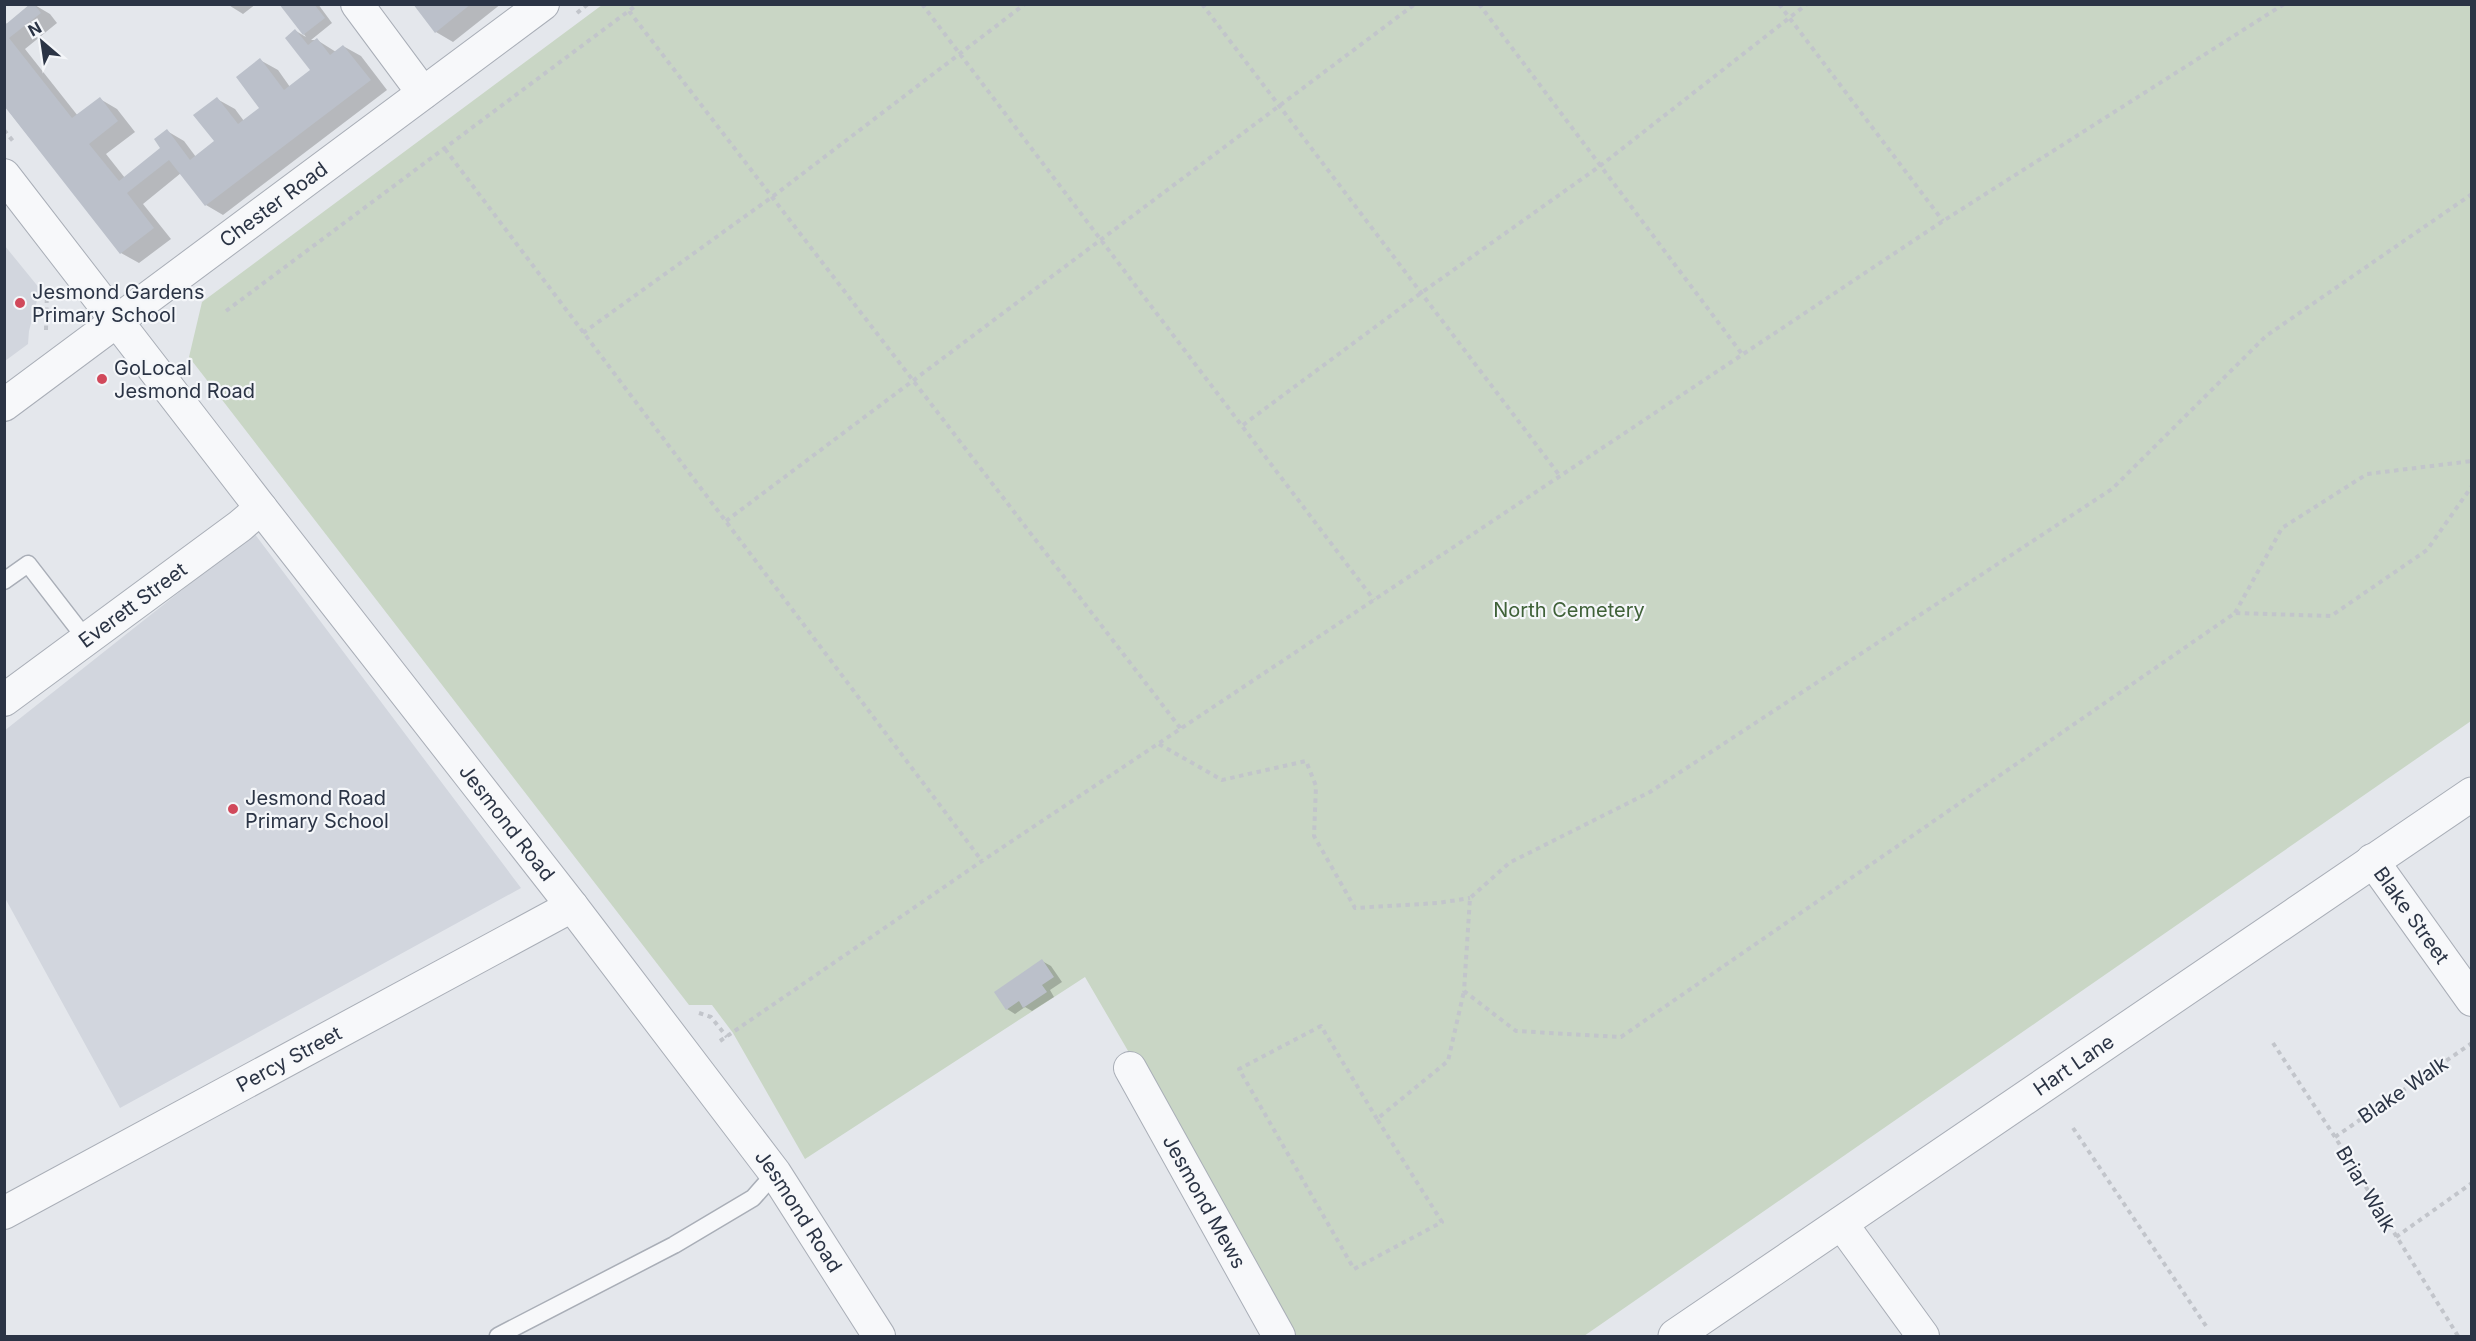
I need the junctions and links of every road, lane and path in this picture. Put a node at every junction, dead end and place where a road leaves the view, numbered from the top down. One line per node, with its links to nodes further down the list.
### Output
1 (357, 4): 15 (street)
2 (543, 4): 15 (street, Chester Road)
3 (638, 4): 12 (path)
4 (922, 4): 14 (path)
5 (1025, 4): 14 (path)
6 (1202, 4): 16 (path)
7 (1415, 4): 16 (path)
8 (1479, 4): 18 (path)
9 (1779, 4): 13 (path)
10 (1807, 4): 13 (path)
11 (2284, 4): 22 (path)
12 (629, 11): 17 (path); 21 (path)
13 (1789, 18): 18 (path); 22 (path)
14 (960, 54): 21 (path); 23 (path)
15 (423, 93): 29 (street, Chester Road)
16 (1279, 106): 23 (path); 25 (path)
17 (445, 149): 26 (path); 30 (path)
18 (1600, 166): 25 (path); 32 (path)
19 (4, 175): 29 (street, Jesmond Road)
20 (2472, 194): 51 (path)
21 (772, 197): 30 (path); 33 (path)
22 (1943, 221): 32 (path)
23 (1102, 238): 33 (path); 35 (path)
24 (47, 286): 28 (path)
25 (1421, 293): 35 (path); 37 (path)
26 (226, 311)
27 (34, 312): 28 (path)
28 (46, 314): 31 (path)
29 (117, 321): 34 (street, Chester Road); 39 (street, Jesmond Road)
30 (583, 333): 40 (path)
31 (46, 335)
32 (1742, 354): 37 (path)
33 (912, 380): 40 (path); 46 (path)
34 (4, 405)
35 (1242, 425): 42 (path)
36 (2472, 461): 43 (path)
37 (1560, 476): 42 (path)
38 (2472, 486): 43 (path)
39 (261, 508): 44 (street, Everett Street); 52 (street, Jesmond Road)
40 (726, 521): 50 (path)
41 (4, 581): 44 (lane)
42 (1374, 600): 46 (path)
43 (2235, 613): 53 (path)
44 (86, 639): 45 (street, Everett Street)
45 (4, 700)
46 (1180, 729): 47 (path)
47 (1159, 744): 50 (path); 51 (path)
48 (2472, 794): 49 (street, Hart Lane)
49 (2372, 860): 54 (street, Blake Street); 65 (street, Hart Lane)
50 (982, 861): 55 (path)
51 (1470, 898): 53 (path)
52 (572, 906): 62 (street, Jesmond Road); 64 (street, Percy Street)
53 (1464, 991): 59 (path)
54 (2471, 999)
55 (733, 1033)
56 (2273, 1043): 61 (path, Briar Walk)
57 (2472, 1044): 61 (path, Blake Walk)
58 (1130, 1068): 70 (street, Jesmond Mews)
59 (1377, 1119): 59 (path)
60 (2073, 1128): 67 (path)
61 (2335, 1137): 66 (path, Briar Walk)
62 (775, 1173): 68 (street, Jesmond Road); 69 (lane)
63 (2472, 1183): 66 (path)
64 (4, 1213)
65 (1841, 1223): 71 (street, Hart Lane); 72 (street)
66 (2396, 1237): 73 (path, Briar Walk)
67 (2206, 1326)
68 (870, 1334)
69 (498, 1336)
70 (1279, 1336)
71 (1675, 1336)
72 (1923, 1336)
73 (2458, 1336)

